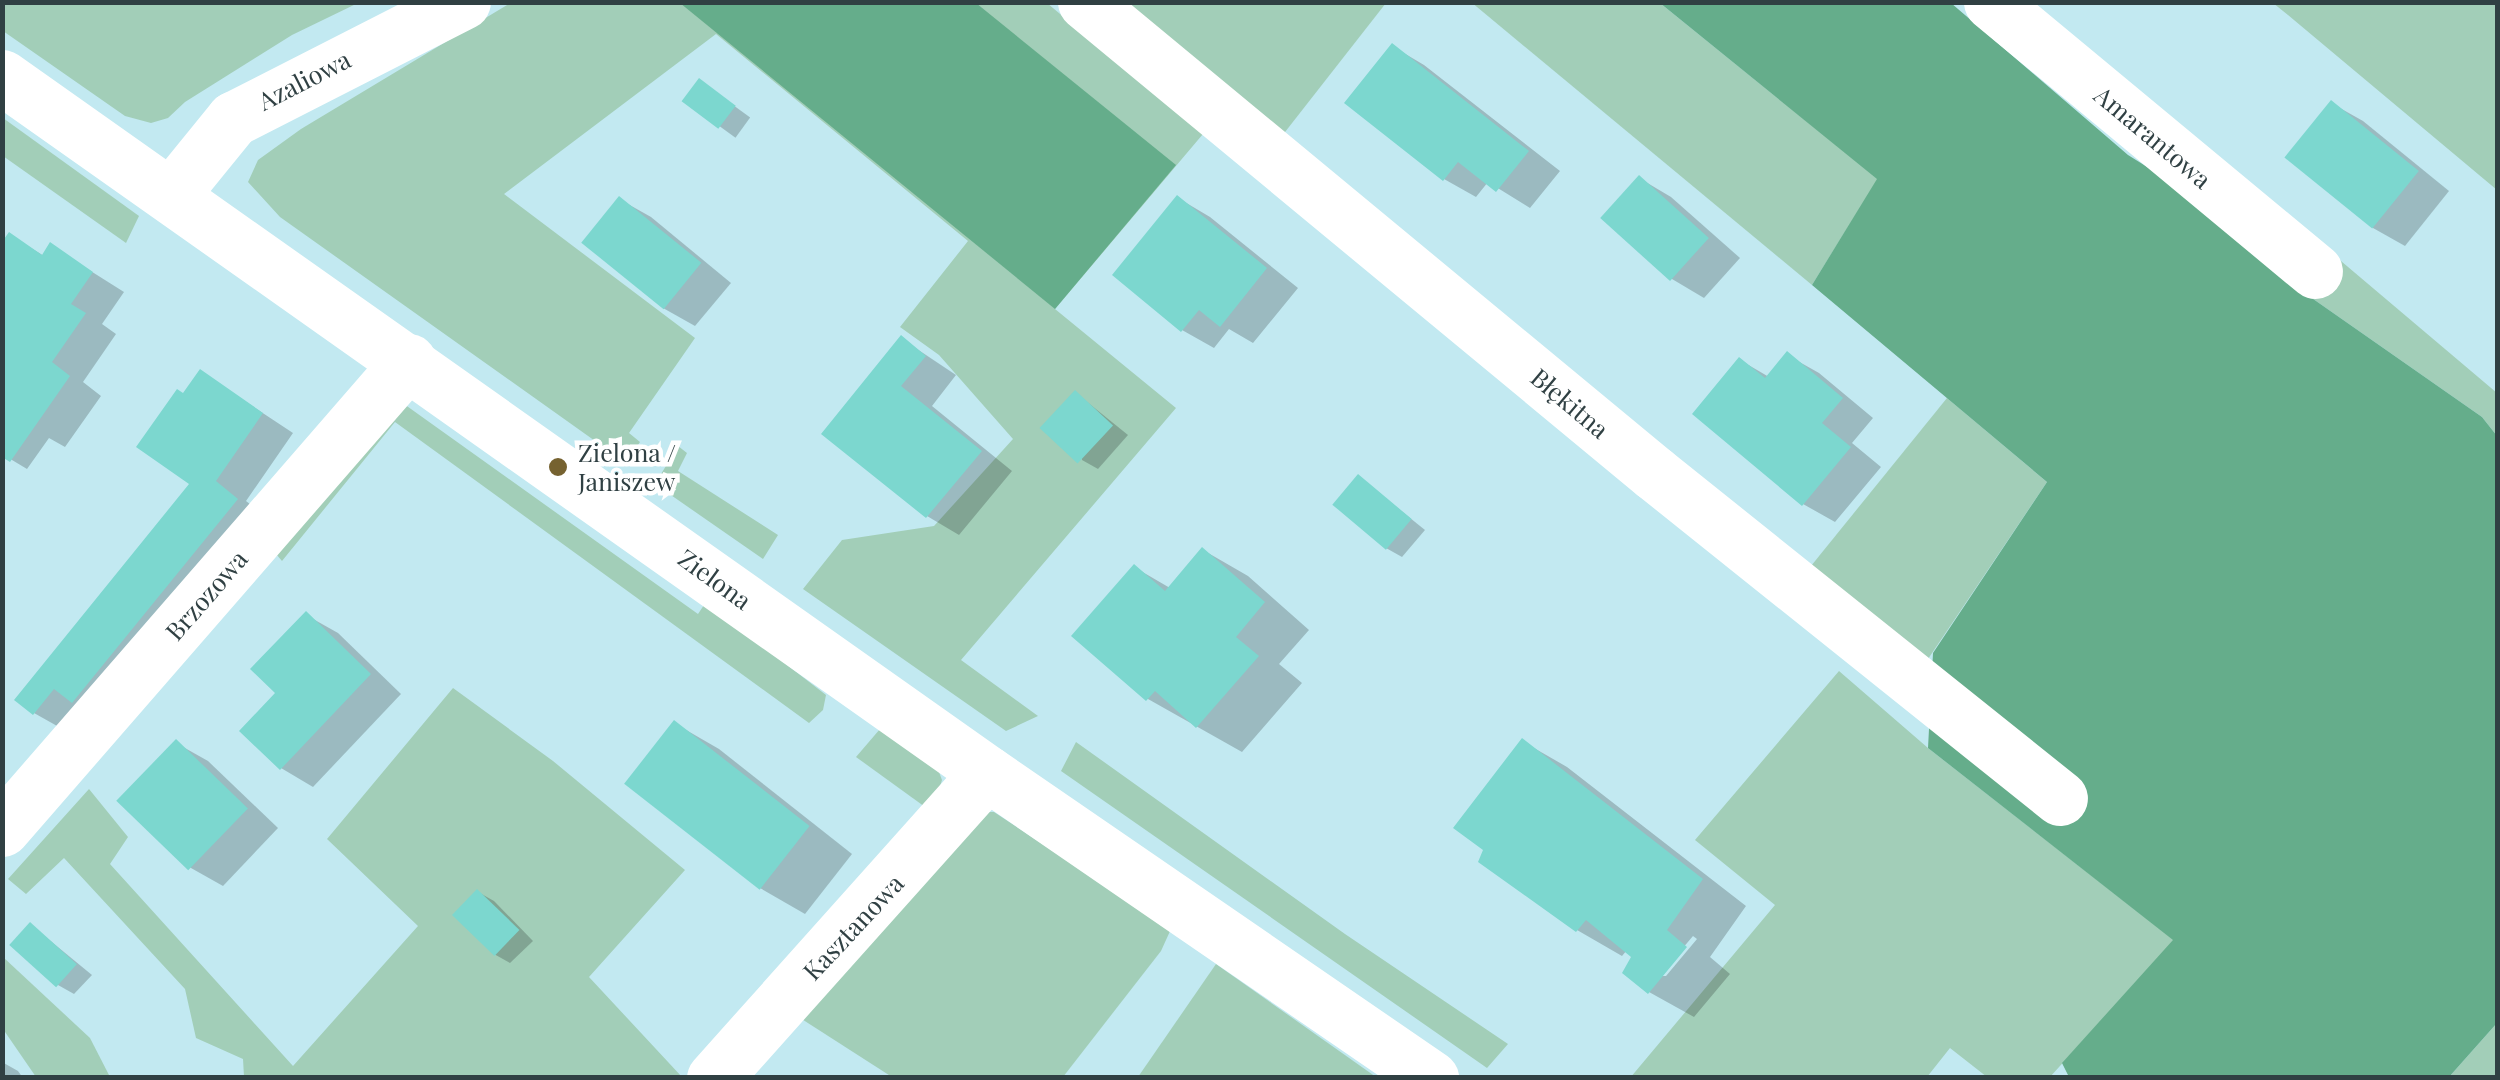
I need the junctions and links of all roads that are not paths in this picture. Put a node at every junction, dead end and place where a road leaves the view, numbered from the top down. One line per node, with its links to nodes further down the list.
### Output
1 (463, 2): 5 (street, Azaliowa)
2 (1085, 2): 10 (street, Błękitna)
3 (1991, 2): 6 (street, Amarantowa)
4 (2, 77): 5 (street, Zielona)
5 (172, 194): 7 (street, Zielona)
6 (2315, 271)
7 (409, 361): 8 (street, Brzozowa); 9 (street, Zielona)
8 (21, 771): 11 (street, Brzozowa)
9 (988, 773): 12 (street, Kasztanowa); 13 (street, Zielona)
10 (2060, 798)
11 (2, 829)
12 (714, 1078)
13 (1431, 1078)

